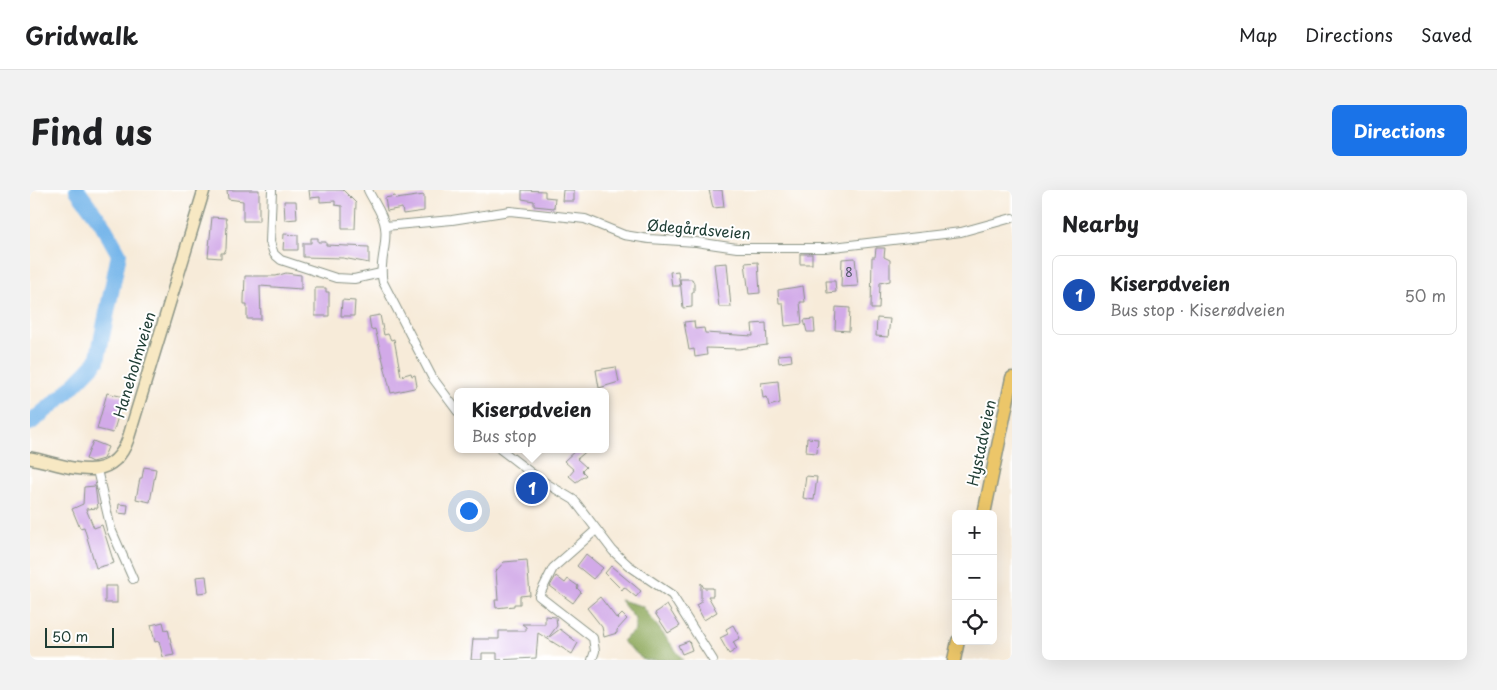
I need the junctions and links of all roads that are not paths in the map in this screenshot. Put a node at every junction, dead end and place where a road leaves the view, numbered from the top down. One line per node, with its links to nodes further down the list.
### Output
1 (204, 190): 11 (main road, Haneholmveien)
2 (272, 190): 6 (street)
3 (368, 190): 5 (street)
4 (1012, 218): 5 (street, Ødegårdsveien)
5 (385, 226): 6 (street)
6 (381, 274): 8 (street)
7 (1012, 378): 12 (main road, Hystadveien)
8 (454, 407)
9 (505, 453): 13 (street)
10 (30, 458): 11 (main road)
11 (97, 470): 14 (street)
12 (985, 510)
13 (596, 530): 16 (street); 17 (street)
14 (133, 579)
15 (957, 645): 18 (main road)
16 (592, 660)
17 (713, 660)
18 (954, 660)

